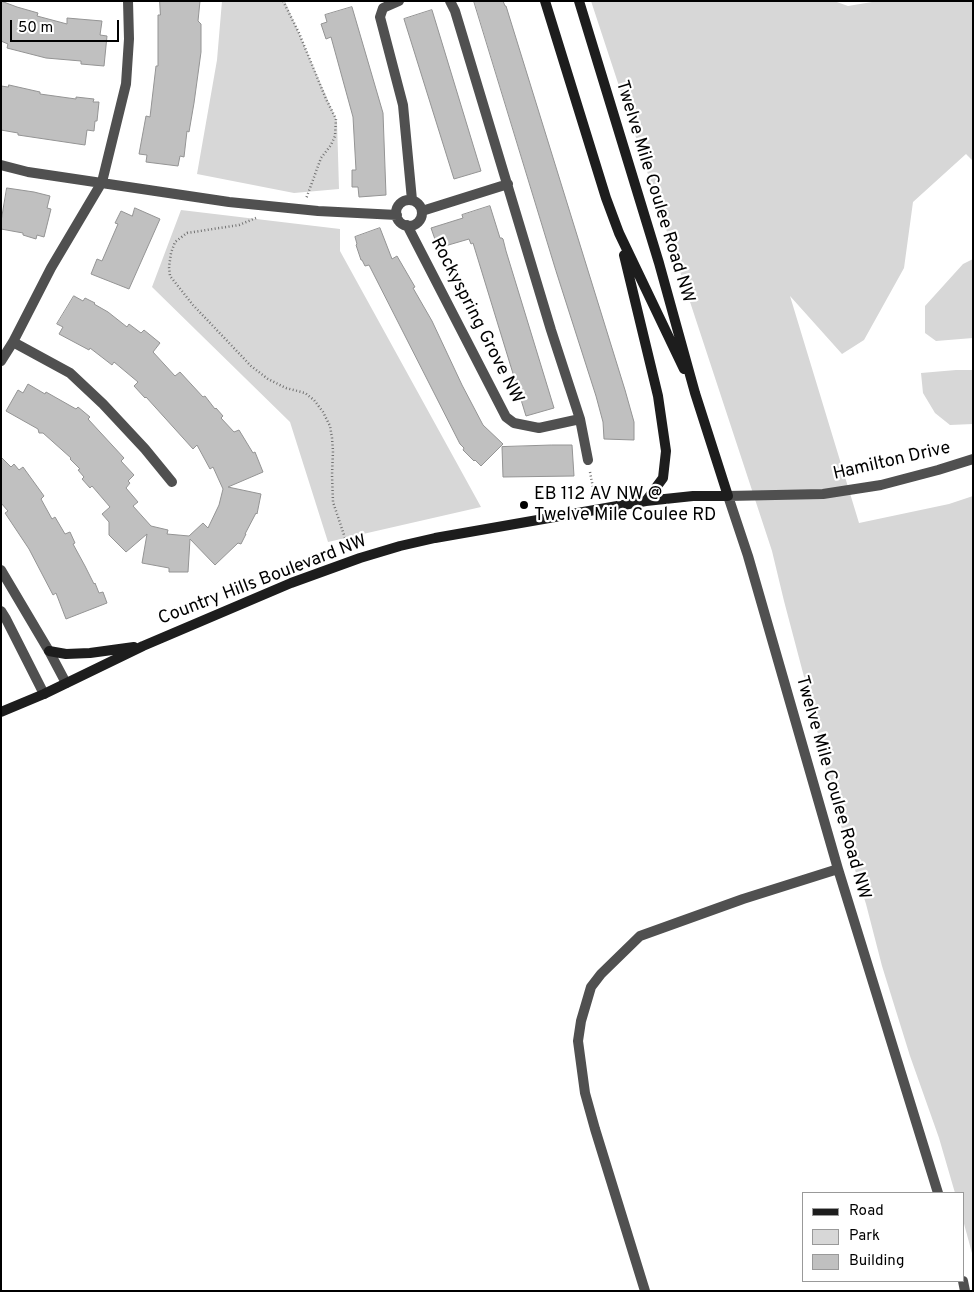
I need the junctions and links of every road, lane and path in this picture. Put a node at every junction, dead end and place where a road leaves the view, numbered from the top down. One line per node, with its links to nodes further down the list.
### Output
1 (128, 1): 8 (street)
2 (283, 1): 12 (path)
3 (399, 1): 10 (street)
4 (450, 1): 9 (street)
5 (545, 1): 16 (main road, Twelve Mile Coulee Road NW)
6 (579, 1): 19 (main road, Twelve Mile Coulee Road NW)
7 (1, 165): 8 (street)
8 (102, 182): 11 (street); 17 (street)
9 (508, 184): 13 (street); 20 (street)
10 (412, 200): 13 (street); 14 (street)
11 (267, 206): 12 (street); 27 (path)
12 (302, 210): 14 (street)
13 (422, 211): 15 (street)
14 (397, 215): 15 (street)
15 (407, 225): 20 (street, Rockyspring Grove NW)
16 (619, 233): 19 (main road, Twelve Mile Coulee Road NW); 25 (main road)
17 (13, 342): 18 (street); 23 (street)
18 (2, 358)
19 (695, 393): 24 (main road, Twelve Mile Coulee Road NW)
20 (580, 419): 22 (street)
21 (973, 459): 24 (street, Hamilton Drive)
22 (588, 460): 26 (path)
23 (172, 482)
24 (728, 496): 25 (main road, Country Hills Boulevard NW); 35 (street, Twelve Mile Coulee Road NW)
25 (646, 501): 26 (main road, Country Hills Boulevard NW)
26 (597, 510): 27 (main road, Country Hills Boulevard NW)
27 (352, 561): 30 (main road, Country Hills Boulevard NW)
28 (1, 570): 31 (street)
29 (1, 611): 33 (street)
30 (143, 646): 31 (main road); 32 (main road, Country Hills Boulevard NW)
31 (49, 651): 32 (street)
32 (66, 683): 33 (main road, Country Hills Boulevard NW)
33 (44, 694): 34 (main road, Country Hills Boulevard NW)
34 (1, 712)
35 (838, 868): 36 (street, Twelve Mile Coulee Road NW); 37 (street)
36 (938, 1192)
37 (644, 1291)

